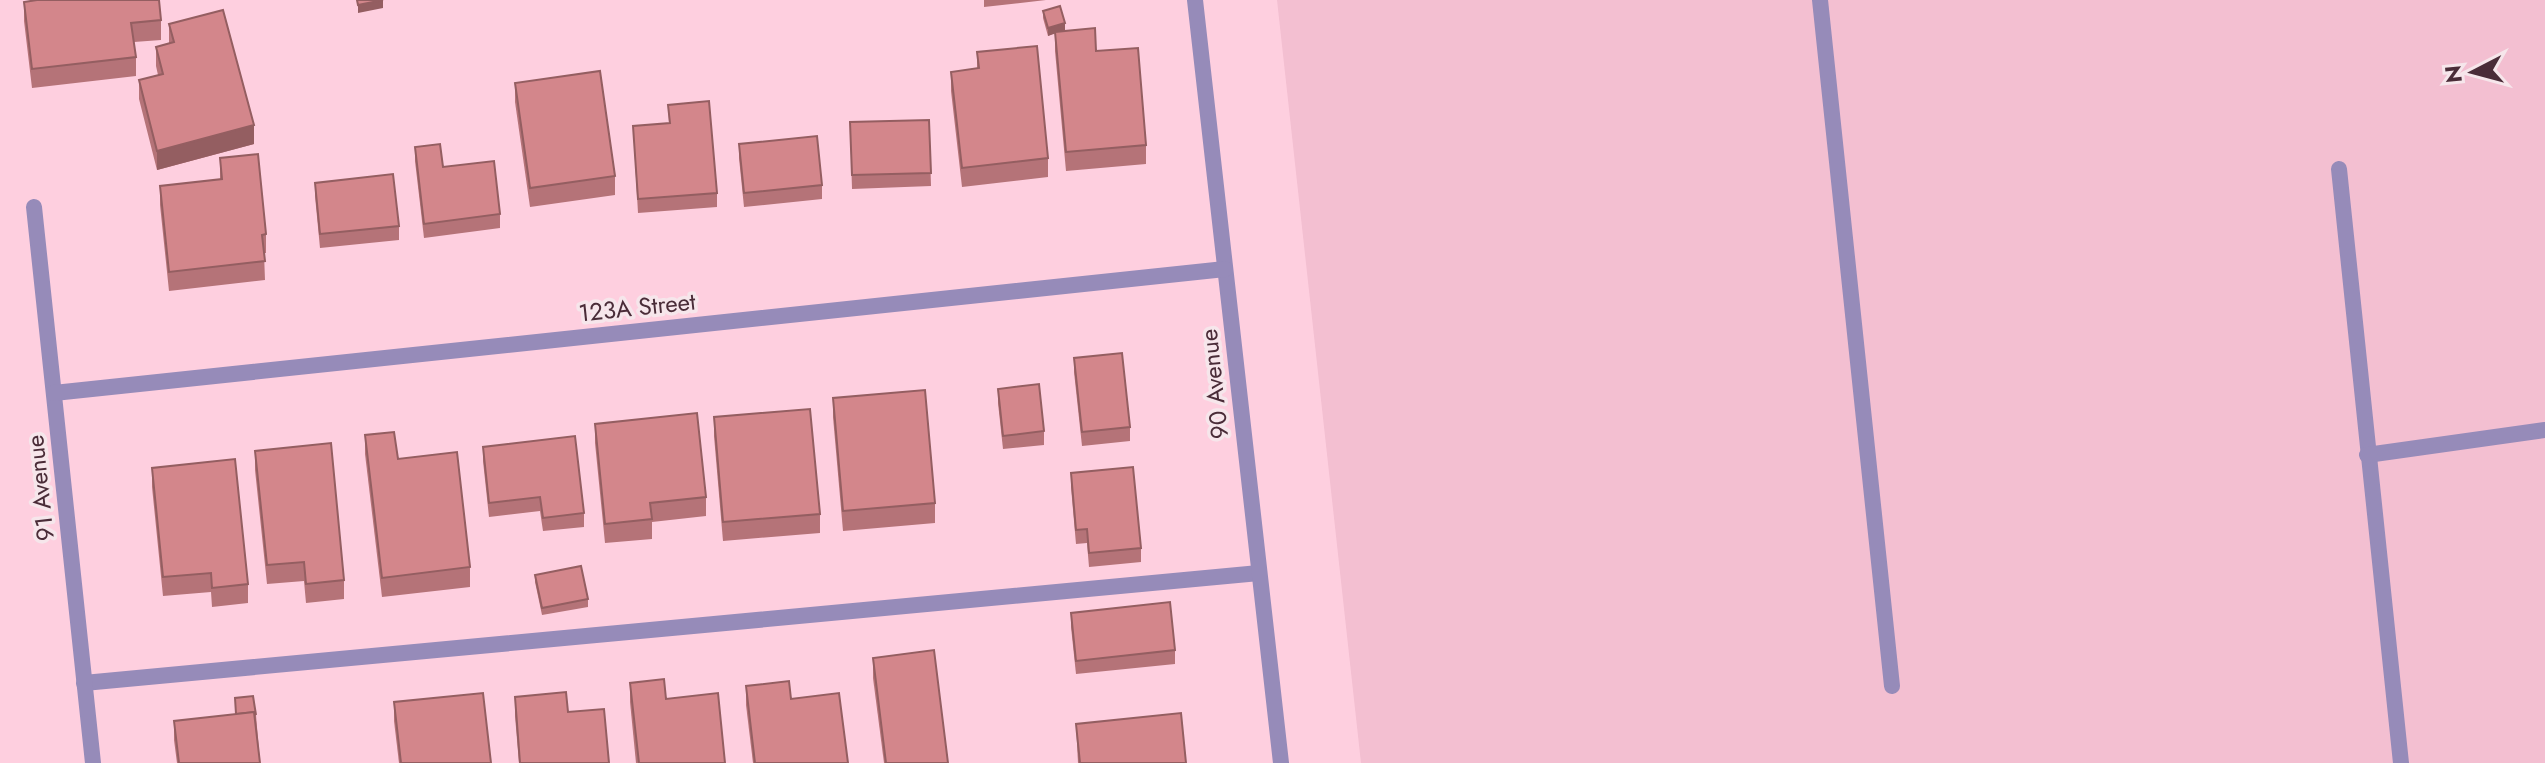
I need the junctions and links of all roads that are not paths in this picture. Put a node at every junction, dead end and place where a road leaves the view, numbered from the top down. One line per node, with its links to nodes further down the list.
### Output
1 (1195, 0): 5 (street, 90 Avenue)
2 (1820, 0): 11 (street)
3 (2339, 169): 8 (street)
4 (34, 207): 6 (street, 91 Avenue)
5 (1225, 269): 6 (street, 123A Street); 9 (street, 90 Avenue)
6 (54, 393): 10 (street, 91 Avenue)
7 (2545, 430): 8 (street)
8 (2367, 455): 14 (street)
9 (1259, 573): 10 (street); 13 (street, 90 Avenue)
10 (84, 683): 12 (street, 91 Avenue)
11 (1892, 686)
12 (93, 763)
13 (1281, 763)
14 (2401, 763)

